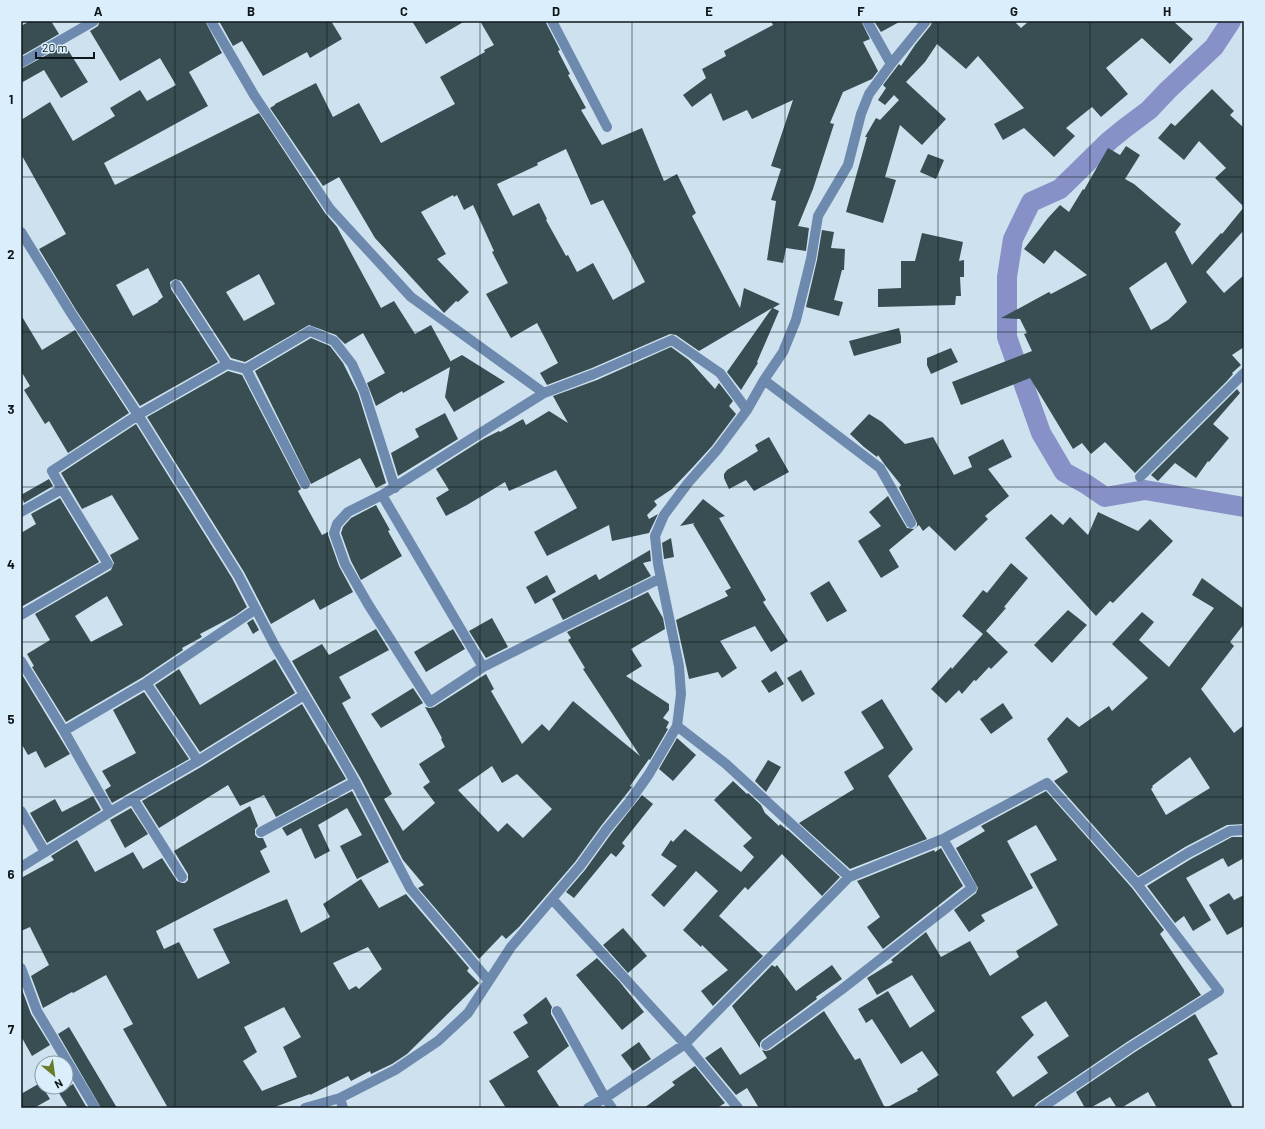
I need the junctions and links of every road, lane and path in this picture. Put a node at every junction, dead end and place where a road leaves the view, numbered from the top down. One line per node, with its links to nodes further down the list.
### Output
1 (94, 21): 6 (street)
2 (211, 21): 15 (street)
3 (552, 21): 8 (street)
4 (867, 21): 7 (street)
5 (926, 21): 7 (street)
6 (21, 63)
7 (891, 64): 14 (street)
8 (607, 127)
9 (21, 232): 17 (street)
10 (176, 285): 11 (street)
11 (227, 364): 12 (street); 17 (street)
12 (246, 369): 19 (street); 20 (street)
13 (1244, 373): 18 (street)
14 (764, 380): 16 (street); 24 (street)
15 (544, 392): 16 (street); 20 (street)
16 (747, 410): 25 (street)
17 (138, 415): 21 (street); 26 (street)
18 (1140, 477)
19 (305, 484)
20 (396, 488): 22 (street)
21 (62, 489): 23 (street); 27 (street)
22 (382, 495): 29 (street); 29 (street)
23 (21, 512)
24 (911, 523)
25 (661, 578): 29 (street); 32 (street)
26 (256, 609): 30 (street); 31 (street)
27 (21, 614)
28 (21, 661): 33 (street)
29 (483, 667)
30 (146, 683): 33 (street); 34 (street)
31 (304, 695): 34 (street); 35 (street)
32 (677, 726): 45 (street); 47 (street)
33 (64, 731): 38 (street)
34 (198, 761): 36 (street)
35 (355, 782): 40 (street); 49 (street)
36 (133, 799): 38 (street); 44 (street)
37 (21, 811): 42 (street)
38 (110, 812): 42 (street)
39 (1244, 830): 46 (street)
40 (261, 832)
41 (943, 839): 45 (street); 46 (street); 52 (street)
42 (45, 852): 43 (street)
43 (21, 867)
44 (182, 876)
45 (849, 877): 51 (street)
46 (1137, 884): 61 (street)
47 (552, 899): 49 (street); 51 (street)
48 (21, 968): 55 (street)
49 (488, 980): 53 (street)
50 (557, 1011): 54 (street)
51 (686, 1044): 54 (street); 60 (street)
52 (766, 1045)
53 (340, 1098): 56 (street); 57 (street)
54 (605, 1098): 58 (street); 59 (street)
55 (94, 1108)
56 (305, 1108)
57 (343, 1108)
58 (588, 1108)
59 (612, 1108)
60 (738, 1108)
61 (1041, 1108)

